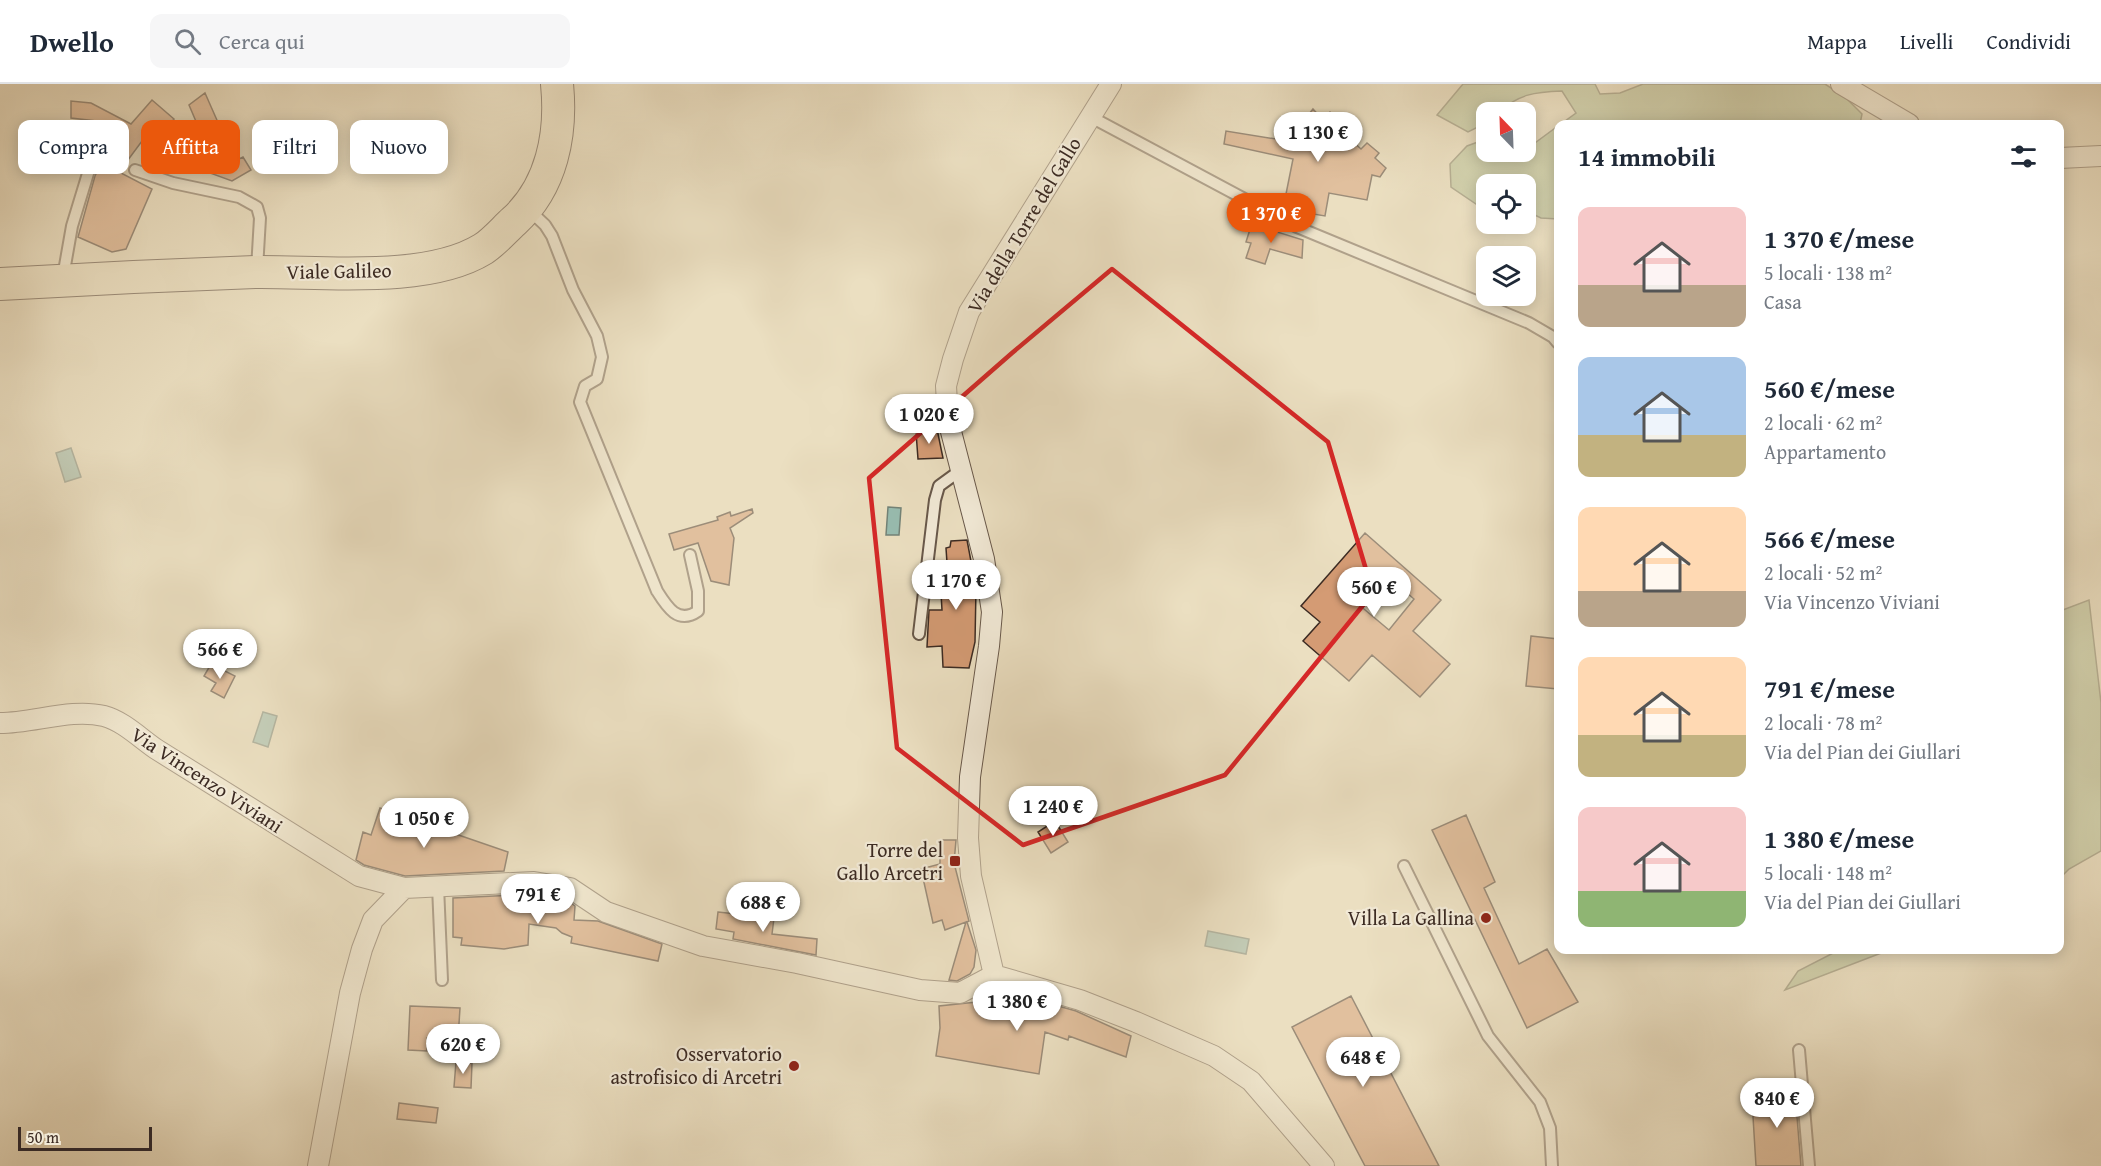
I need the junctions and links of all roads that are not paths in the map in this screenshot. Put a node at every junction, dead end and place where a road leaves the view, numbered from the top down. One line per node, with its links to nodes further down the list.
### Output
1 (557, 84): 10 (main road, Viale Galileo)
2 (1111, 84): 4 (street, Via della Torre del Gallo)
3 (1842, 84): 5 (street)
4 (1090, 117): 14 (lane); 15 (street, Via della Torre del Gallo)
5 (1903, 120)
6 (2101, 156): 7 (street)
7 (2064, 158)
8 (135, 170): 11 (lane)
9 (88, 174): 12 (lane)
10 (528, 208): 11 (main road, Viale Galileo); 16 (lane)
11 (257, 272): 12 (main road, Viale Galileo)
12 (62, 281): 13 (main road, Viale Galileo)
13 (0, 284)
14 (1554, 337)
15 (961, 470): 17 (lane); 22 (street, Via della Torre del Gallo)
16 (690, 555)
17 (919, 634)
18 (0, 723): 21 (street, Via Vincenzo Viviani)
19 (1404, 866): 27 (lane)
20 (438, 886): 21 (street, Via Vincenzo Viviani); 22 (street, Via Vincenzo Viviani); 23 (lane)
21 (405, 888): 25 (street)
22 (994, 975): 26 (street)
23 (442, 980)
24 (1799, 1050): 28 (lane)
25 (318, 1166)
26 (1324, 1166)
27 (1551, 1166)
28 (1809, 1166)

